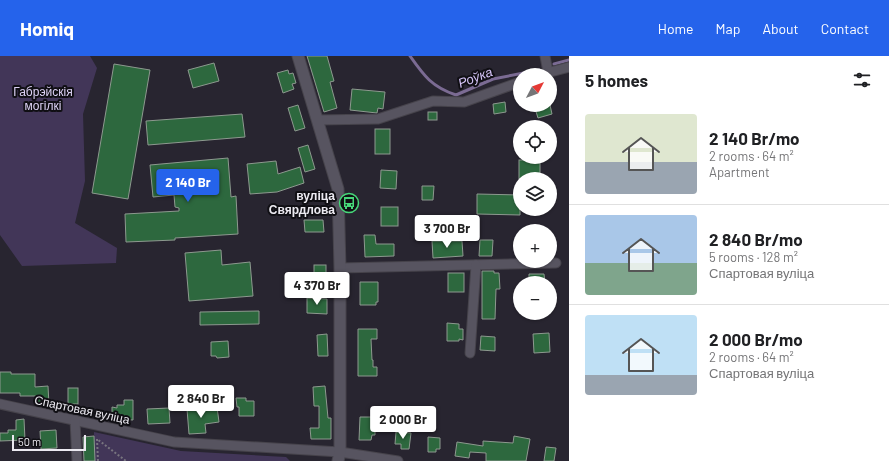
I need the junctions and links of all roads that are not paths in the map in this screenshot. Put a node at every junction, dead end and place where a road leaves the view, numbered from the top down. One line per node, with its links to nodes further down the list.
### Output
1 (298, 56): 7 (street)
2 (545, 56): 4 (street)
3 (569, 67): 5 (street)
4 (544, 68)
5 (557, 70)
6 (513, 84): 7 (street)
7 (316, 120): 10 (street)
8 (513, 264): 9 (street)
9 (476, 265): 10 (street); 11 (street)
10 (340, 268): 14 (street)
11 (470, 353)
12 (0, 404): 13 (street, Спартовая вуліца)
13 (75, 420): 14 (street, Спартовая вуліца); 15 (street)
14 (339, 456): 16 (street, Спартовая вуліца)
15 (77, 461)
16 (398, 461)

